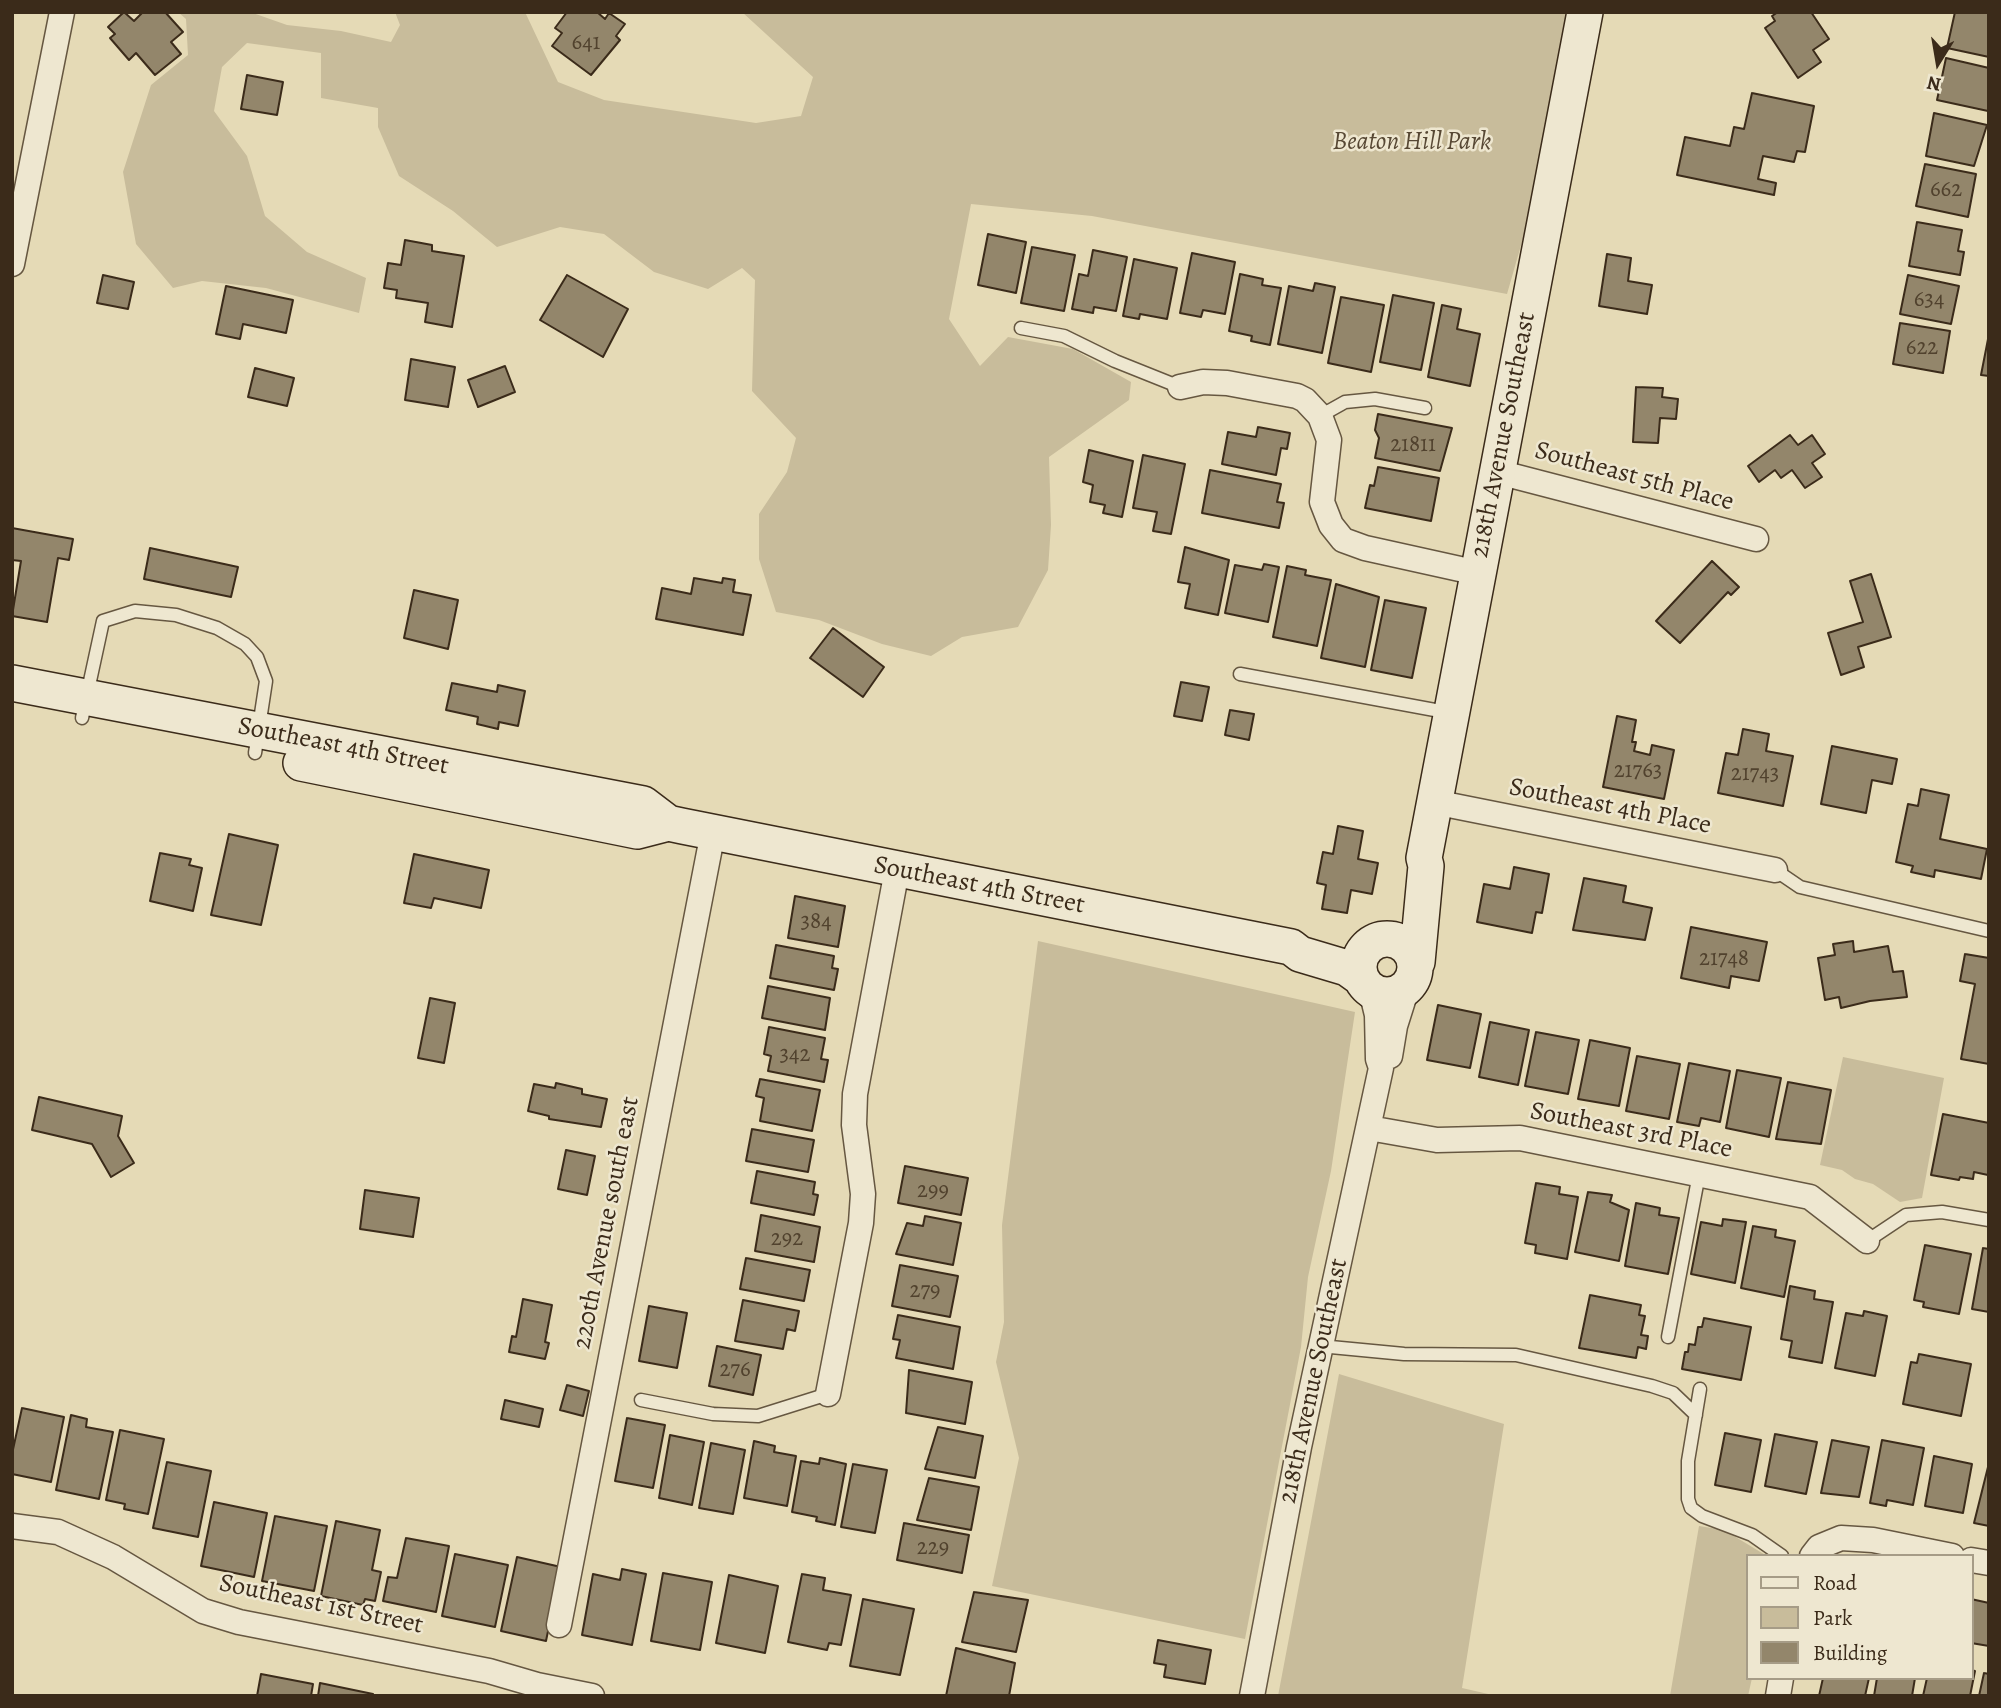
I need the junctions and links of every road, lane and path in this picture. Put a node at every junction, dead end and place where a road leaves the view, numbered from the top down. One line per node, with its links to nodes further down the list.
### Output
1 (62, 12): 3 (street)
2 (1585, 12): 8 (street, 218th Avenue Southeast)
3 (12, 264)
4 (1021, 328): 5 (lane)
5 (1180, 387): 7 (street)
6 (1425, 408): 7 (lane)
7 (1320, 416): 10 (street)
8 (1498, 471): 9 (street, Southeast 5th Place); 10 (street, 218th Avenue Southeast)
9 (1756, 539)
10 (1478, 573): 15 (street, 218th Avenue Southeast)
11 (1240, 674): 15 (lane)
12 (12, 683): 14 (street, Southeast 4th Street)
13 (12, 706): 14 (street, Southeast 4th Street)
14 (83, 708): 16 (street, Southeast 4th Street); 16 (lane)
15 (1451, 713): 17 (street, 218th Avenue Southeast)
16 (256, 742): 18 (street, Southeast 4th Street)
17 (1434, 802): 19 (street, 218th Avenue Southeast); 21 (street, Southeast 4th Place)
18 (713, 832): 20 (street, Southeast 4th Street); 40 (street, 220th Avenue south east)
19 (1424, 858): 23 (street, 218th Avenue Southeast); 24 (street, 218th Avenue Southeast)
20 (897, 870): 23 (street, Southeast 4th Street); 33 (street)
21 (1775, 870): 22 (lane)
22 (1989, 931)
23 (1371, 963): 24 (street); 24 (street, Southeast 4th Street); 25 (street, 218th Avenue Southeast)
24 (1412, 975): 25 (street, 218th Avenue Southeast)
25 (1381, 1068): 26 (street, 218th Avenue Southeast)
26 (1369, 1128): 27 (street, Southeast 3rd Place); 31 (street, 218th Avenue Southeast)
27 (1699, 1174): 29 (street, Southeast 3rd Place); 30 (lane)
28 (1989, 1220): 29 (lane)
29 (1867, 1241)
30 (1668, 1337)
31 (1320, 1346): 35 (lane); 43 (street, 218th Avenue Southeast)
32 (1700, 1389): 35 (lane)
33 (828, 1394): 34 (lane)
34 (641, 1401)
35 (1696, 1415): 37 (lane)
36 (12, 1526): 41 (street, Southeast 1st Street)
37 (1779, 1554)
38 (1814, 1554): 39 (street)
39 (1942, 1554)
40 (559, 1625)
41 (536, 1691): 42 (street, Southeast 1st Street)
42 (592, 1696)
43 (1252, 1696)

